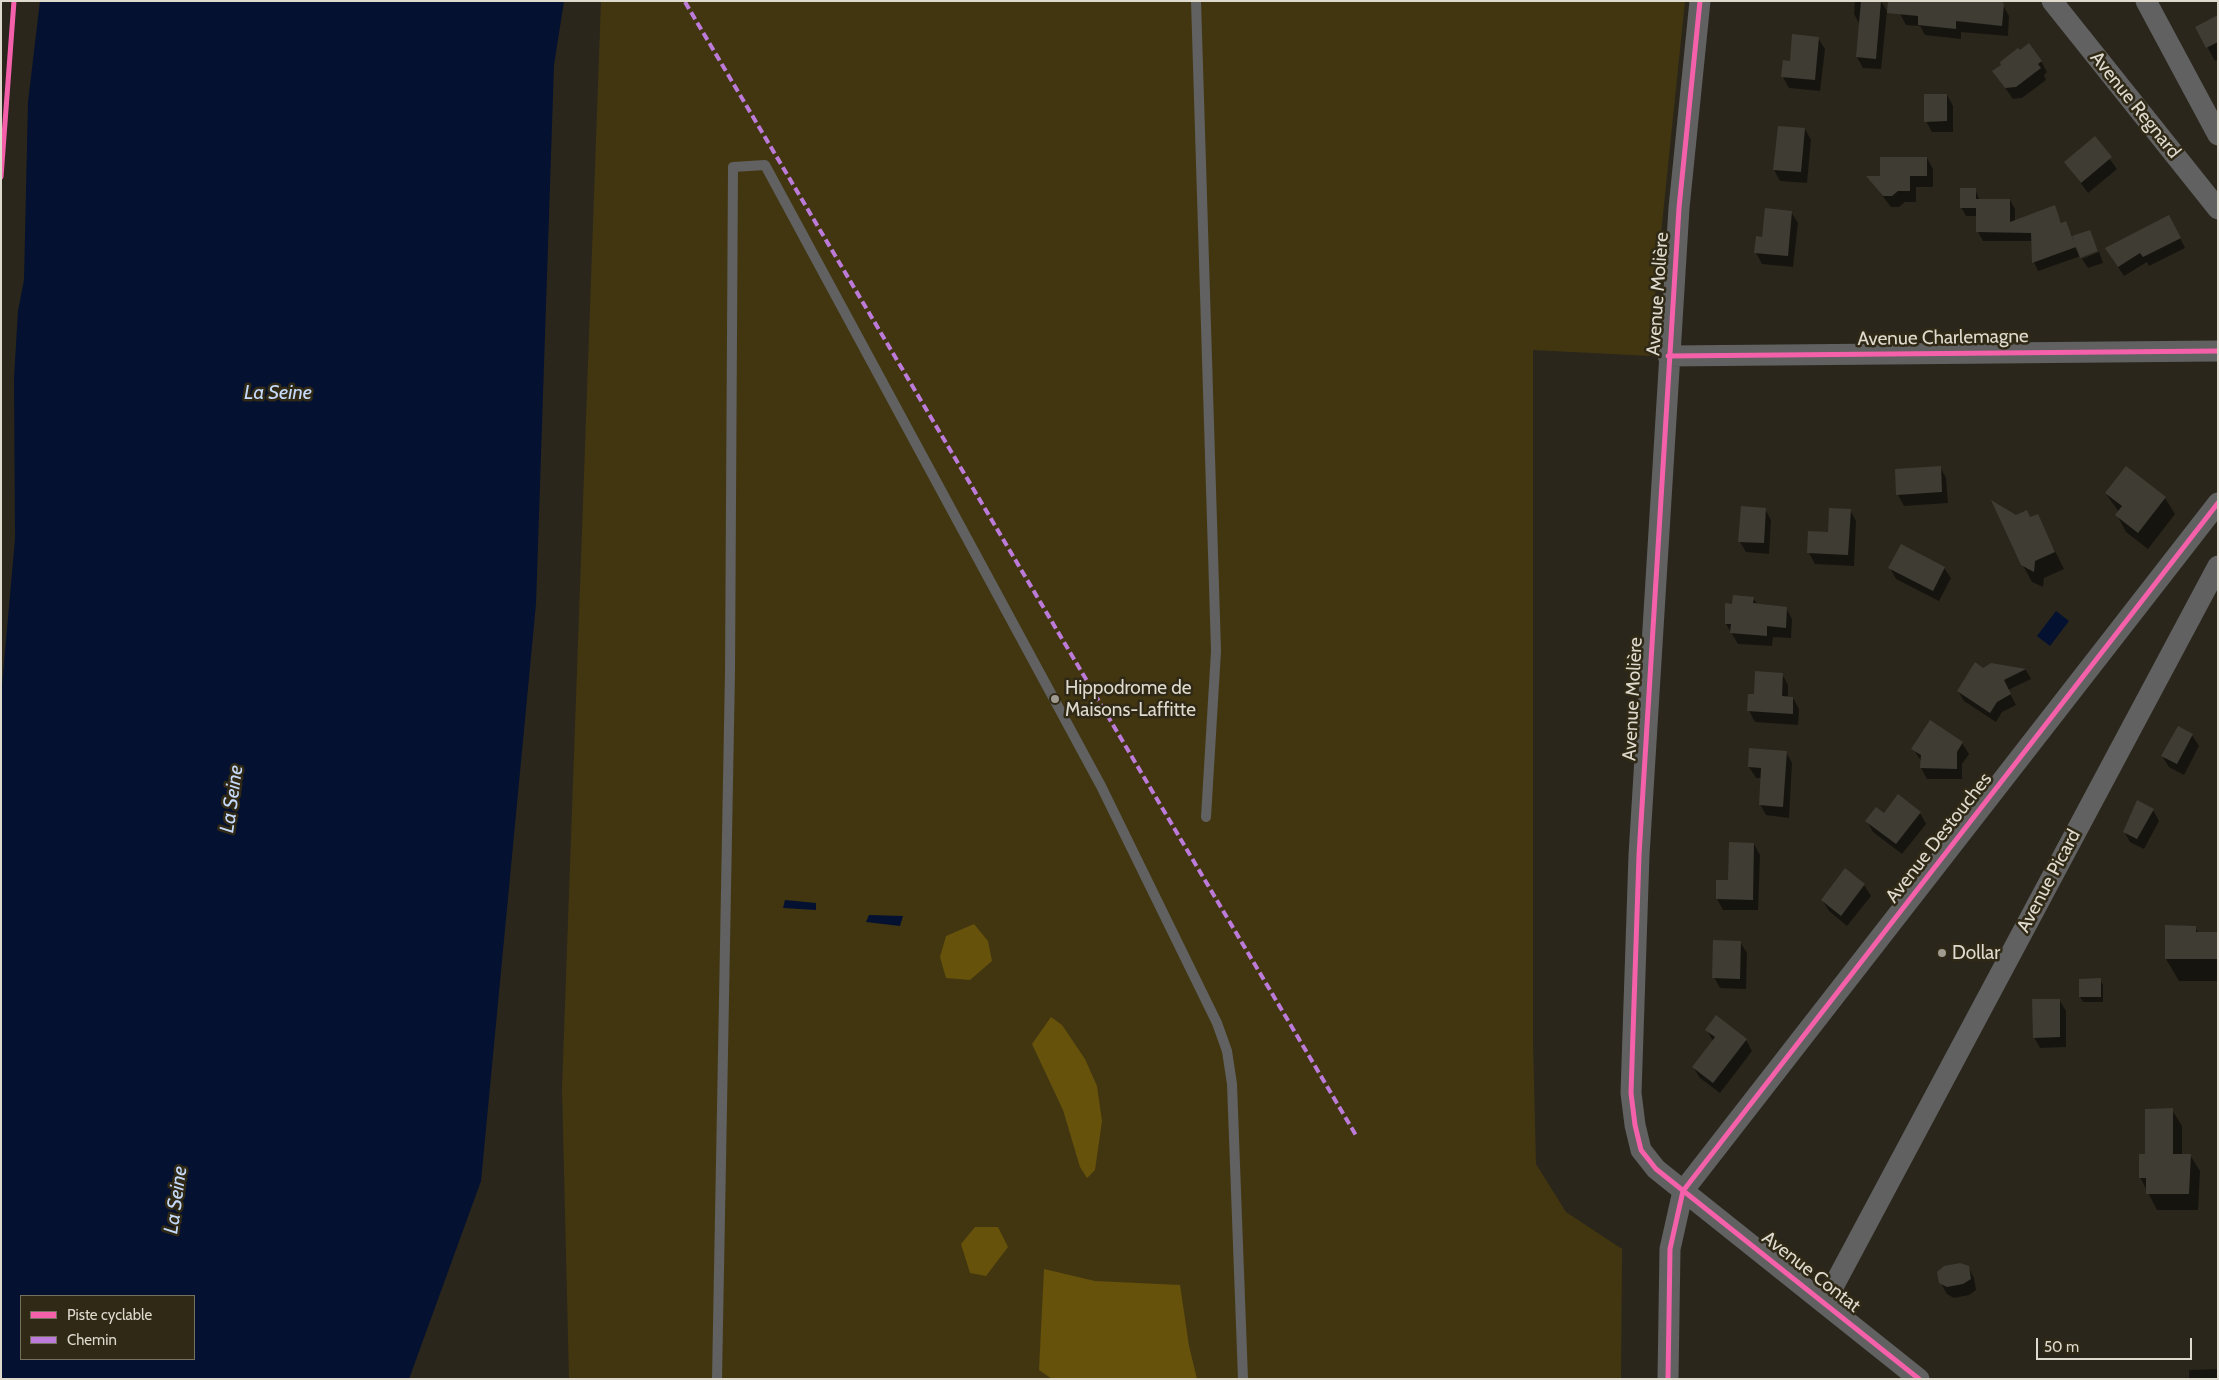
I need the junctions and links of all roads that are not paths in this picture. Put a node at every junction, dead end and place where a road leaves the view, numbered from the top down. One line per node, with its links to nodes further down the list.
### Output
1 (1196, 1): 11 (lane)
2 (1700, 1): 8 (street, Avenue Molière)
3 (2052, 1): 6 (street, Avenue Regnard)
4 (2146, 1): 5 (street)
5 (2218, 135)
6 (2218, 209)
7 (2218, 351): 8 (street, Avenue Charlemagne)
8 (1668, 356): 12 (street, Avenue Molière)
9 (2218, 503): 12 (street, Avenue Destouches)
10 (2218, 566): 13 (street, Avenue Picard)
11 (1206, 817)
12 (1683, 1191): 13 (street, Avenue Contat); 16 (street)
13 (1824, 1302): 17 (street, Avenue Contat)
14 (717, 1379): 15 (lane)
15 (1243, 1379)
16 (1668, 1379)
17 (1919, 1379)

